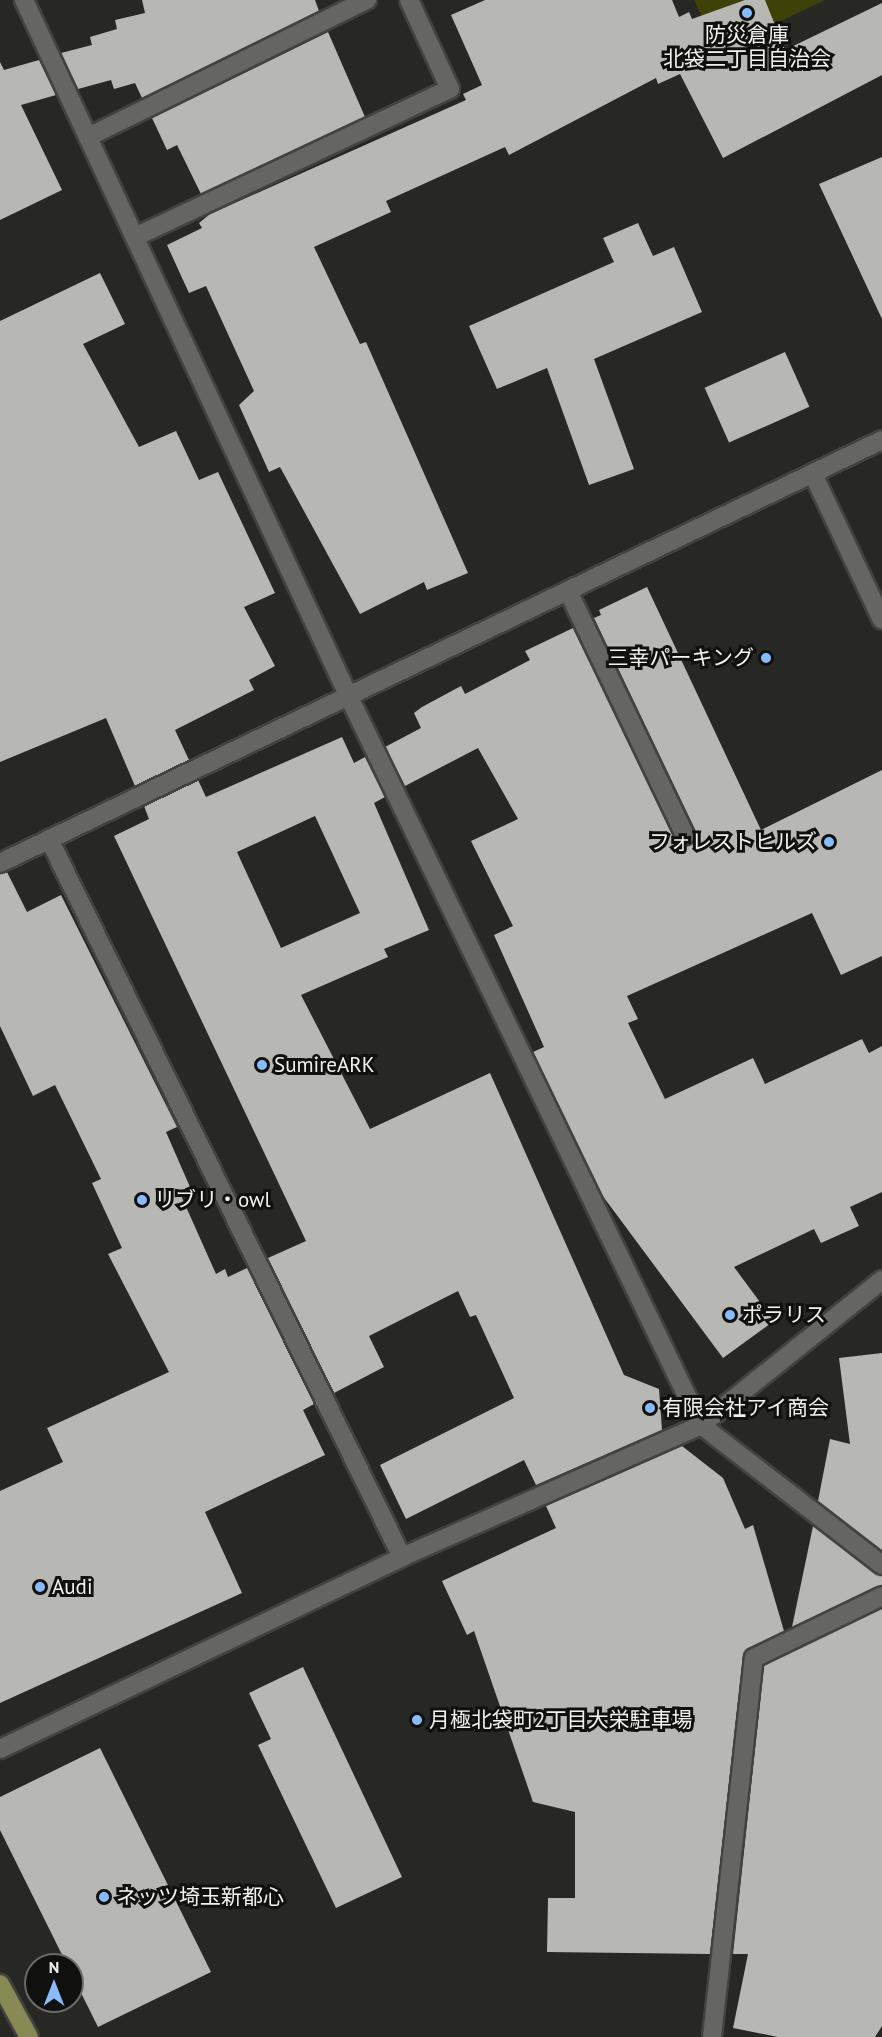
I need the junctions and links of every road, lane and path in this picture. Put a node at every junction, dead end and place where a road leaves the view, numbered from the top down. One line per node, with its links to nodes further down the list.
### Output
1 (24, 0): 4 (street)
2 (367, 0): 4 (street)
3 (409, 0): 5 (street)
4 (88, 136): 5 (street)
5 (135, 237): 10 (street)
6 (882, 440): 7 (street)
7 (813, 474): 8 (street); 9 (street)
8 (567, 591): 10 (street); 11 (street)
9 (882, 620)
10 (349, 697): 12 (street); 15 (street)
11 (685, 835)
12 (49, 839): 13 (street); 16 (street)
13 (0, 863)
14 (882, 1280): 15 (street)
15 (701, 1425): 16 (street); 17 (street)
16 (402, 1557): 19 (street)
17 (882, 1565)
18 (882, 1596): 22 (street)
19 (0, 1749)
20 (0, 1984): 21 (main road)
21 (29, 2037)
22 (712, 2037)

